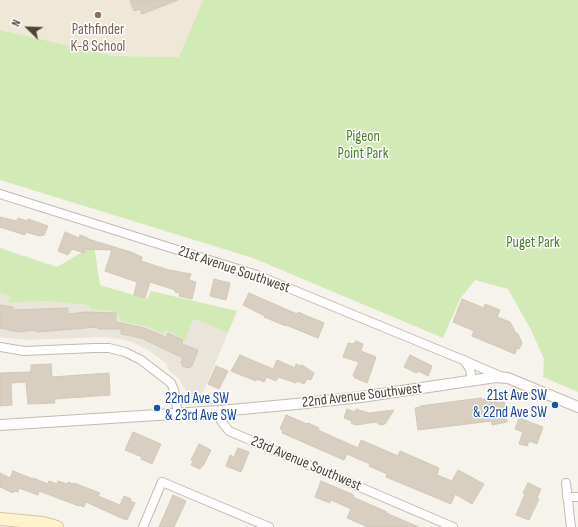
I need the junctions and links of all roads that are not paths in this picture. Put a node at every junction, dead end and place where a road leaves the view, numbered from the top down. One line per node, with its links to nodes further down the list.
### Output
1 (0, 194): 3 (street, 21st Avenue Southwest)
2 (0, 348): 8 (street)
3 (463, 360): 4 (street, 21st Avenue Southwest); 5 (street)
4 (503, 378): 5 (street, 22nd Avenue Southwest); 6 (street, 21st Avenue Southwest)
5 (472, 381): 7 (street, 22nd Avenue Southwest)
6 (578, 407)
7 (220, 411): 8 (street); 17 (street, 23rd Avenue Southwest)
8 (178, 414): 9 (street)
9 (0, 425)
10 (566, 483): 11 (street)
11 (567, 497): 12 (street); 18 (street)
12 (578, 497)
13 (0, 519): 14 (main road)
14 (57, 527)
15 (143, 527): 16 (street)
16 (269, 527)
17 (453, 527)
18 (571, 527)

